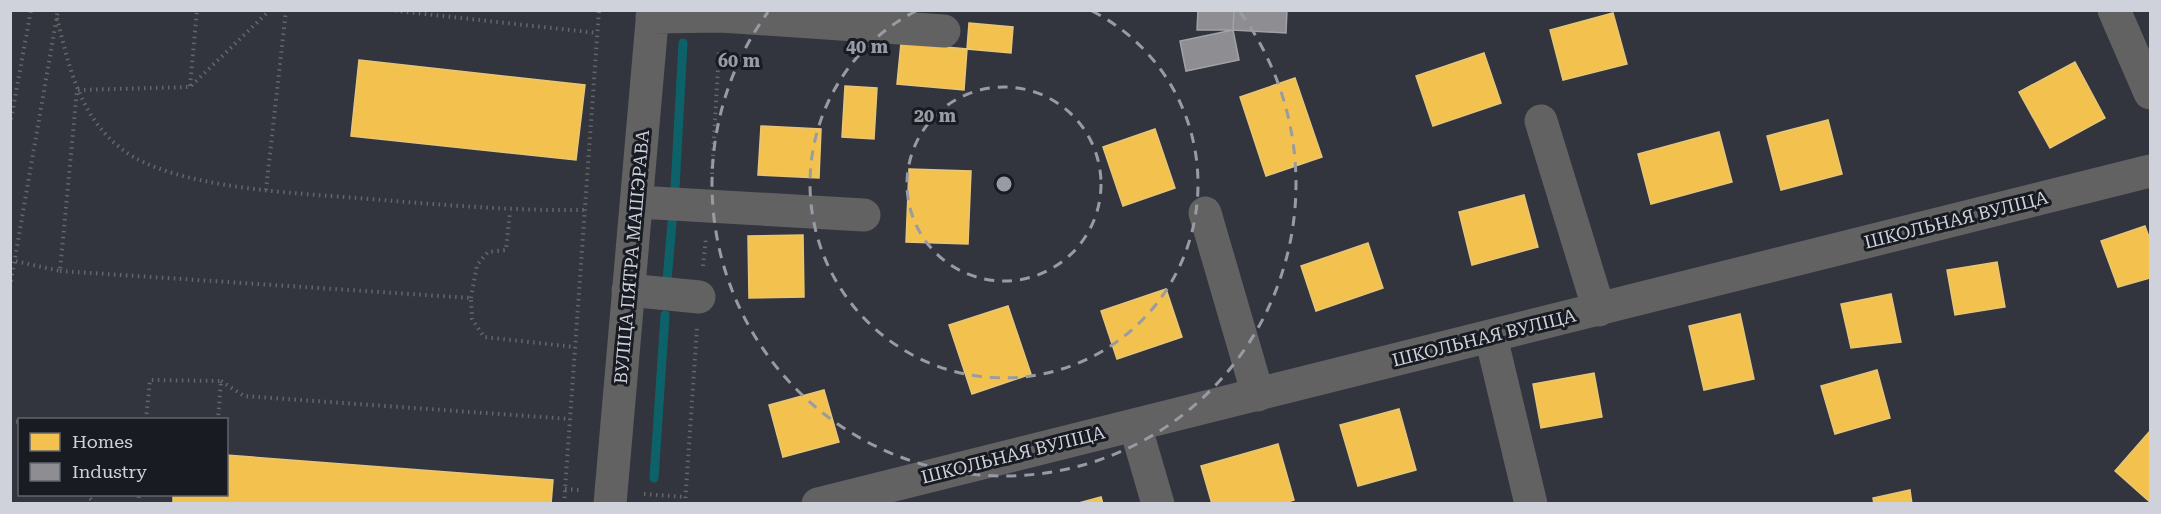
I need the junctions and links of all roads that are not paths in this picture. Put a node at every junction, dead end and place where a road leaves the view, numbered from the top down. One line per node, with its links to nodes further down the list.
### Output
1 (2114, 10): 4 (street)
2 (652, 14): 3 (street); 7 (street, ВУЛІЦА ПЯТРА МАШЭРАВА)
3 (944, 31)
4 (2151, 93)
5 (1542, 121): 12 (street)
6 (2151, 171): 12 (street, ШКОЛЬНАЯ ВУЛІЦА)
7 (638, 202): 9 (street); 10 (street, ВУЛІЦА ПЯТРА МАШЭРАВА)
8 (1205, 213): 14 (street)
9 (864, 214)
10 (628, 290): 11 (street); 16 (street, ВУЛІЦА ПЯТРА МАШЭРАВА)
11 (699, 297)
12 (1599, 310): 13 (street, ШКОЛЬНАЯ ВУЛІЦА)
13 (1491, 337): 14 (street, ШКОЛЬНАЯ ВУЛІЦА); 19 (street)
14 (1258, 395): 15 (street, ШКОЛЬНАЯ ВУЛІЦА)
15 (1135, 425): 17 (street, ШКОЛЬНАЯ ВУЛІЦА); 18 (street)
16 (610, 504)
17 (818, 504)
18 (1158, 504)
19 (1531, 504)

